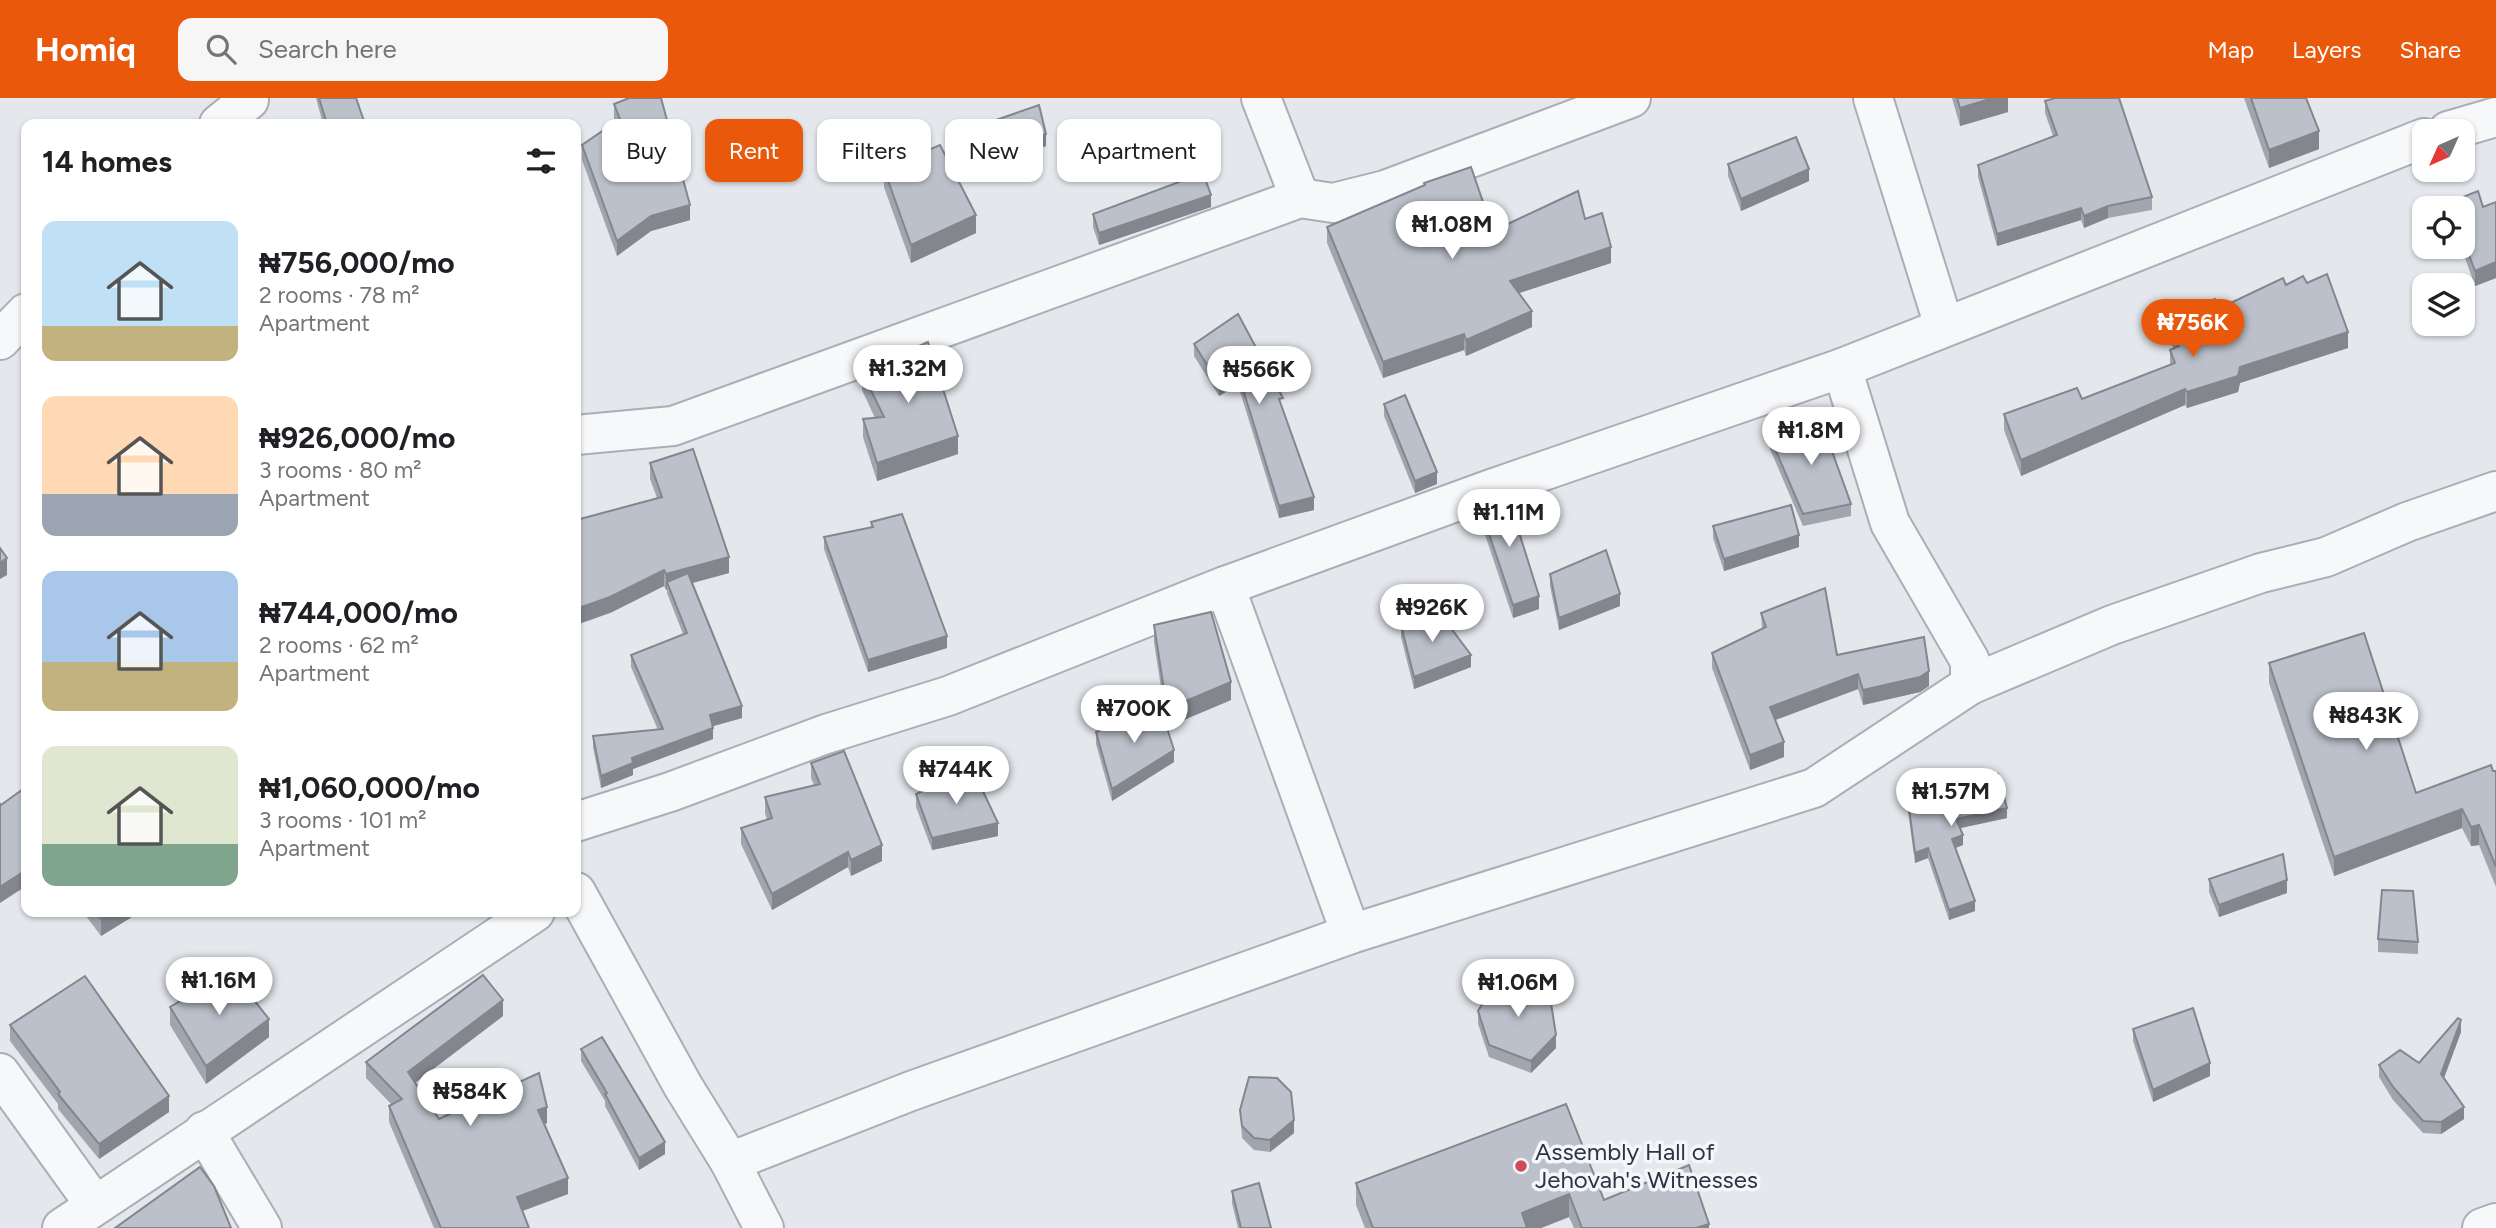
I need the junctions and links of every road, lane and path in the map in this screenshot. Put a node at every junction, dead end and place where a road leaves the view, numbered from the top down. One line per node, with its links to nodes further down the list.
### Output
1 (1261, 98): 9 (street)
2 (1873, 98): 11 (street)
3 (1629, 99): 9 (street)
4 (251, 107): 6 (street)
5 (2496, 117): 7 (street)
6 (228, 119)
7 (2475, 123)
8 (2412, 143): 11 (street)
9 (1300, 198): 14 (street)
10 (21, 318): 12 (street)
11 (1944, 326): 13 (street)
12 (0, 340)
13 (1842, 368): 16 (street); 17 (street)
14 (581, 435)
15 (2496, 491): 17 (street)
16 (1225, 586): 18 (street); 21 (street)
17 (1970, 685): 21 (street)
18 (581, 820)
19 (581, 901): 24 (street)
20 (527, 917): 23 (street)
21 (1351, 934): 24 (street)
22 (0, 1073): 25 (street)
23 (204, 1132): 25 (street); 28 (street)
24 (730, 1163): 29 (street)
25 (94, 1205): 27 (street)
26 (2496, 1223): 30 (street)
27 (62, 1228)
28 (262, 1228)
29 (764, 1228)
30 (2482, 1228)

